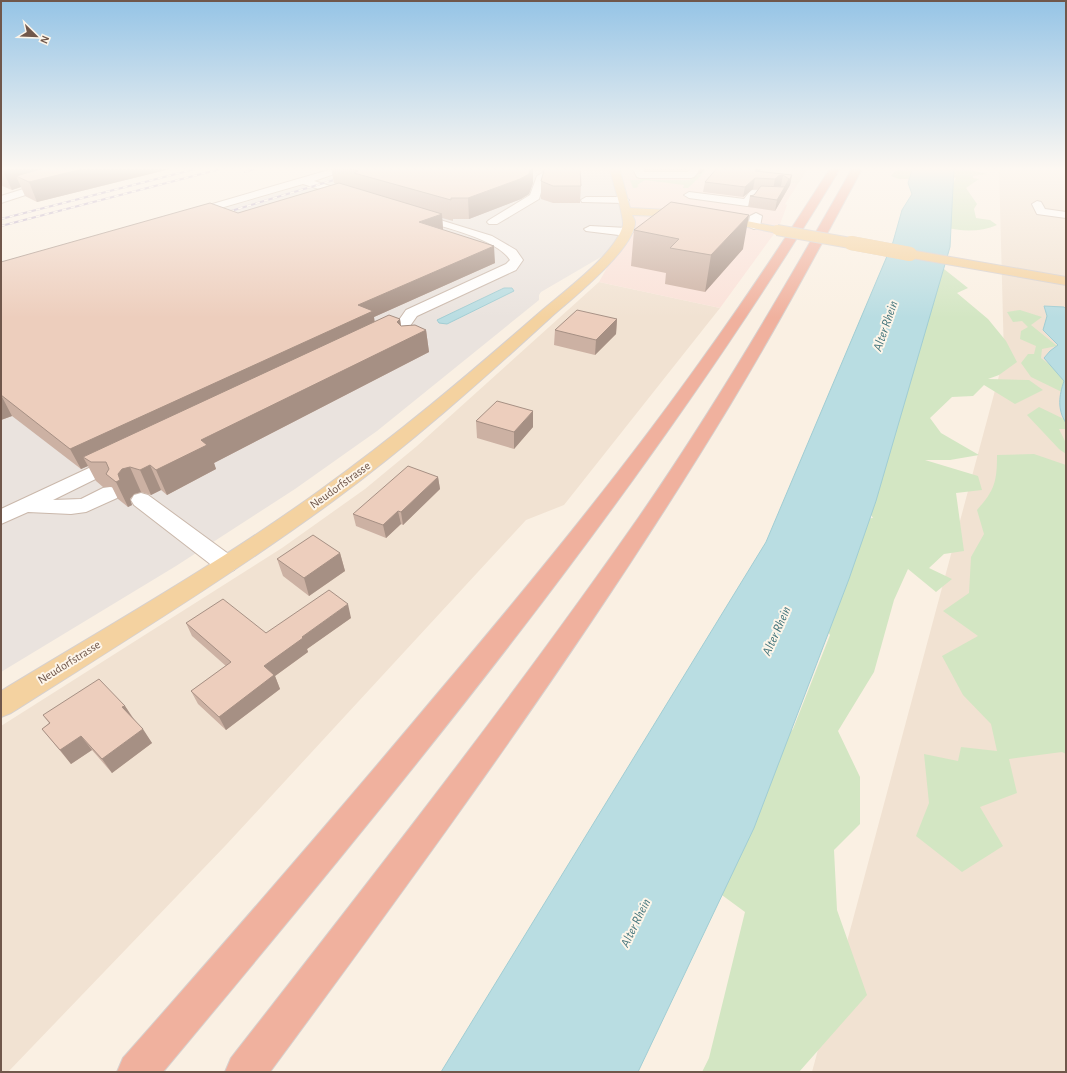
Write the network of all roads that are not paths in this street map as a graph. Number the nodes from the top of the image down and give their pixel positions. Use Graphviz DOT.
graph roads {
  1 [pos="177,217"];
  2 [pos="418,217"];
  3 [pos="501,217"];
  4 [pos="628,217"];
  5 [pos="805,217"];
  6 [pos="831,217"];
  7 [pos="174,218"];
  8 [pos="727,220"];
  9 [pos="493,222"];
  10 [pos="590,229"];
  11 [pos="629,237"];
  12 [pos="1030,276"];
  13 [pos="1066,277"];
  14 [pos="1066,283"];
  15 [pos="362,344"];
  16 [pos="132,454"];
  17 [pos="110,493"];
  18 [pos="141,500"];
  19 [pos="24,506"];
  20 [pos="1,517"];
  21 [pos="226,564"];
  22 [pos="1,705"];
  23 [pos="136,1072"];
  24 [pos="245,1072"];
  1 -- 7 [label="street"];
  2 -- 15 [label="street"];
  3 -- 9 [label="street"];
  4 -- 11 [label="main road"];
  5 -- 23 [label="highway"];
  6 -- 24 [label="highway"];
  8 -- 12 [label="main road, bridge"];
  10 -- 11 [label="street"];
  11 -- 21 [label="main road, Neudorfstrasse"];
  12 -- 13 [label="street"];
  12 -- 14 [label="main road"];
  16 -- 19 [label="street"];
  17 -- 19 [label="street"];
  18 -- 21 [label="street"];
  19 -- 20 [label="street"];
  21 -- 22 [label="main road, Neudorfstrasse"];
}
